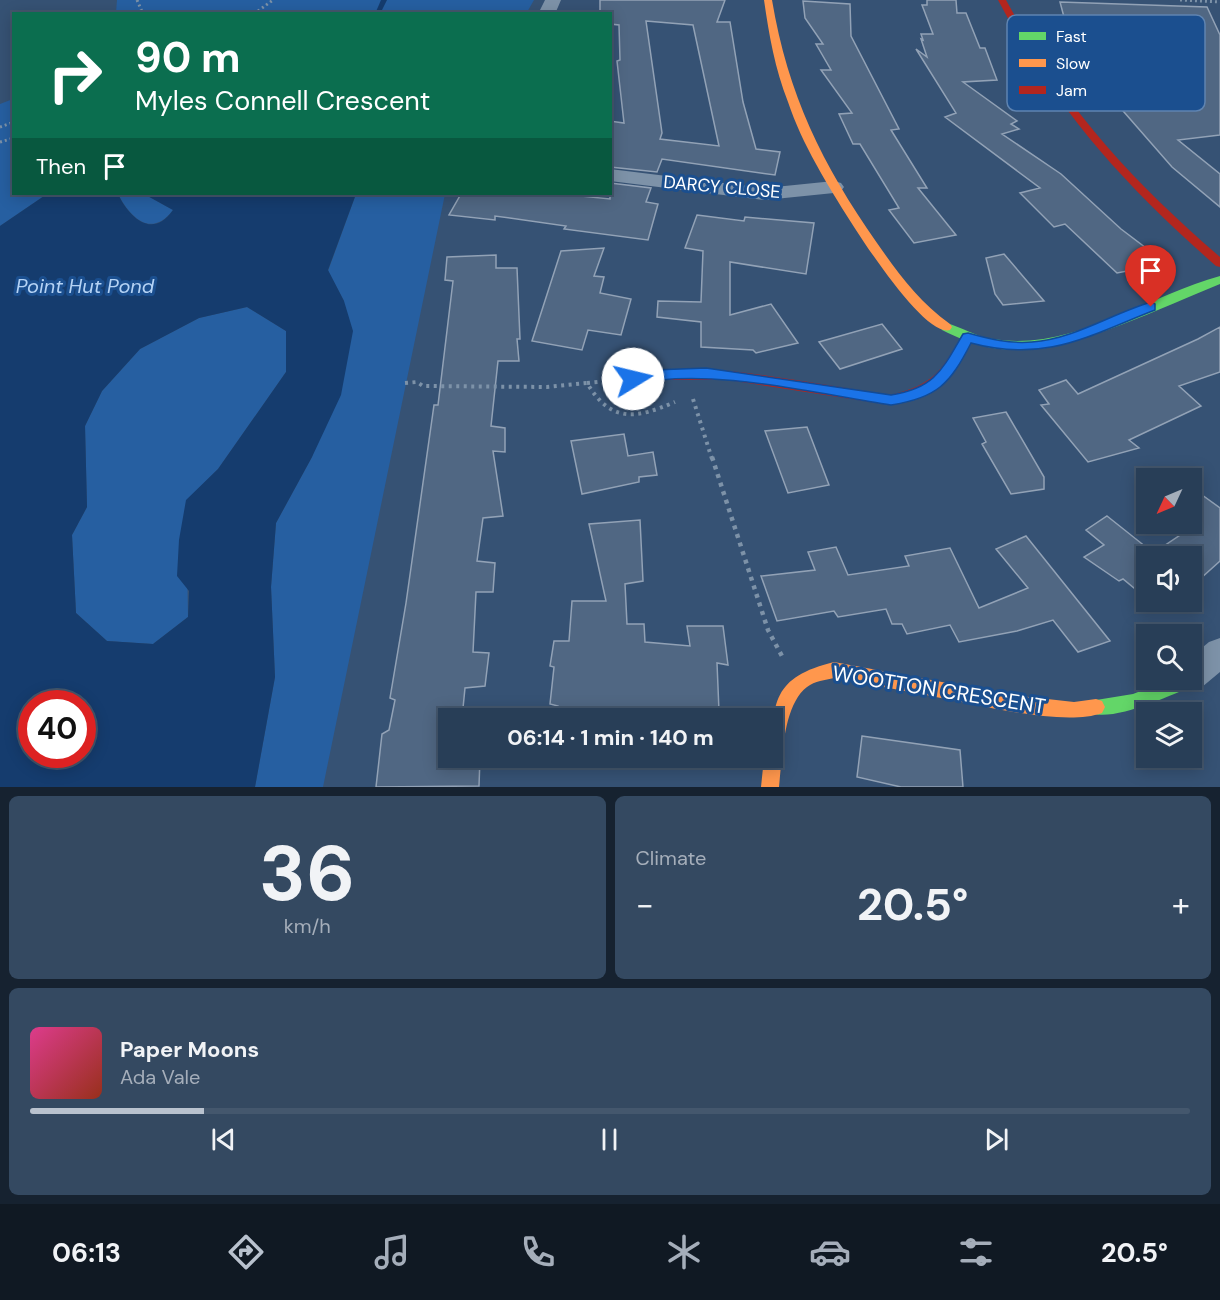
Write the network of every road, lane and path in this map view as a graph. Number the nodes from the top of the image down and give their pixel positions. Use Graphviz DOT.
graph roads {
  1 [pos="273,0"];
  2 [pos="768,0"];
  3 [pos="1002,0"];
  4 [pos="1179,0"];
  5 [pos="1220,2"];
  6 [pos="257,12"];
  7 [pos="1009,15"];
  8 [pos="1068,111"];
  9 [pos="612,175"];
  10 [pos="834,188"];
  11 [pos="1220,263"];
  12 [pos="1220,280"];
  13 [pos="968,338"];
  14 [pos="633,379"];
  15 [pos="405,383"];
  16 [pos="691,394"];
  17 [pos="682,399"];
  18 [pos="1220,652"];
  19 [pos="1202,667"];
  20 [pos="801,683"];
  21 [pos="1161,690"];
  22 [pos="770,787"];
  1 -- 6 [label="path"];
  2 -- 10 [label="street"];
  3 -- 7 [label="street"];
  4 -- 5 [label="path"];
  8 -- 11 [label="street"];
  9 -- 10 [label="street, DARCY CLOSE"];
  10 -- 13 [label="street"];
  12 -- 13 [label="street"];
  13 -- 14 [label="street"];
  15 -- 17 [label="path"];
  16 -- 20 [label="path"];
  18 -- 19 [label="street, WOOTTON CRESCENT"];
  20 -- 21 [label="street, WOOTTON CRESCENT"];
  20 -- 22 [label="street, WOOTTON CRESCENT"];
}
